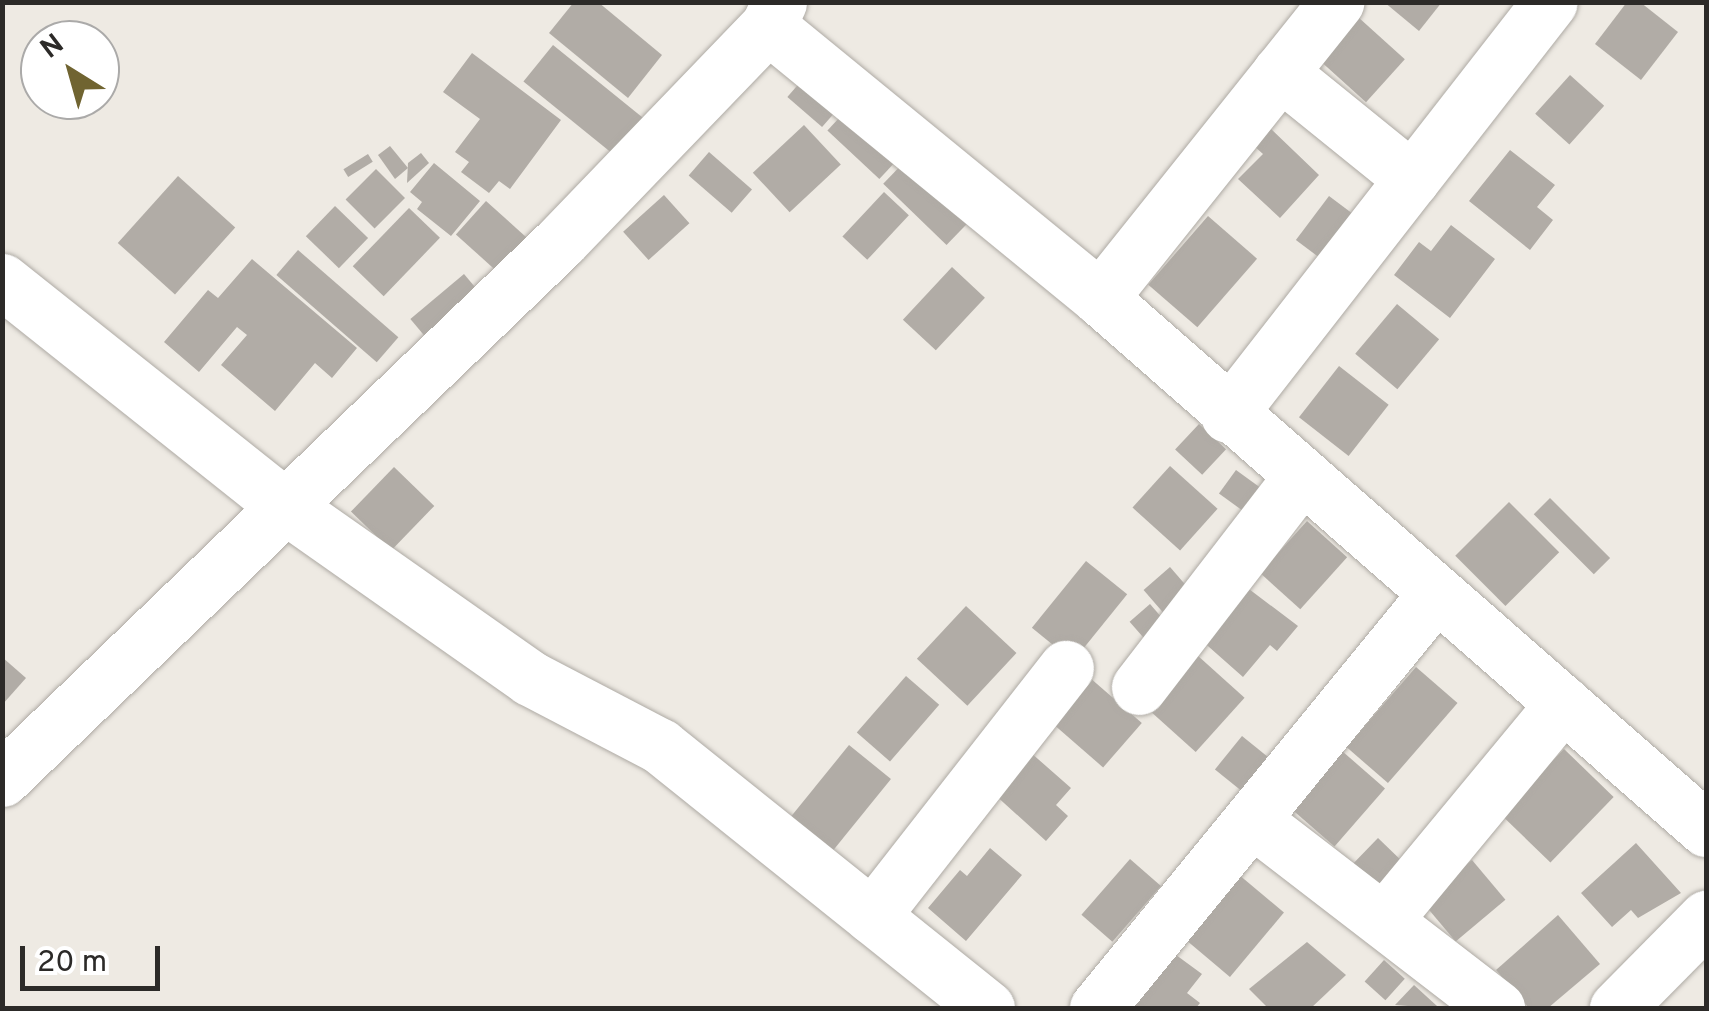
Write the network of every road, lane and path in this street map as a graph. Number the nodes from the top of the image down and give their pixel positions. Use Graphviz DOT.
graph roads {
  1 [pos="1336,2"];
  2 [pos="1550,2"];
  3 [pos="777,25"];
  4 [pos="1280,72"];
  5 [pos="1412,179"];
  6 [pos="2,281"];
  7 [pos="1100,298"];
  8 [pos="1228,415"];
  9 [pos="1301,477"];
  10 [pos="284,504"];
  11 [pos="1434,596"];
  12 [pos="1066,668"];
  13 [pos="1138,687"];
  14 [pos="1563,704"];
  15 [pos="2,779"];
  16 [pos="1254,821"];
  17 [pos="1706,829"];
  18 [pos="872,916"];
  19 [pos="1706,918"];
  20 [pos="1384,920"];
  21 [pos="987,1008"];
  22 [pos="1097,1008"];
  23 [pos="1497,1008"];
  24 [pos="1618,1008"];
  1 -- 4 [label="street"];
  2 -- 5 [label="street"];
  3 -- 7 [label="street"];
  3 -- 10 [label="street"];
  4 -- 5 [label="street"];
  4 -- 7 [label="street"];
  5 -- 8 [label="street"];
  6 -- 10 [label="street"];
  7 -- 8 [label="street"];
  8 -- 9 [label="street"];
  9 -- 11 [label="street"];
  9 -- 13 [label="street"];
  10 -- 15 [label="street"];
  10 -- 18 [label="street"];
  11 -- 14 [label="street"];
  11 -- 16 [label="street"];
  12 -- 18 [label="street"];
  14 -- 17 [label="street"];
  14 -- 20 [label="street"];
  16 -- 20 [label="street"];
  16 -- 22 [label="street"];
  18 -- 21 [label="street"];
  19 -- 24 [label="street"];
  20 -- 23 [label="street"];
}
